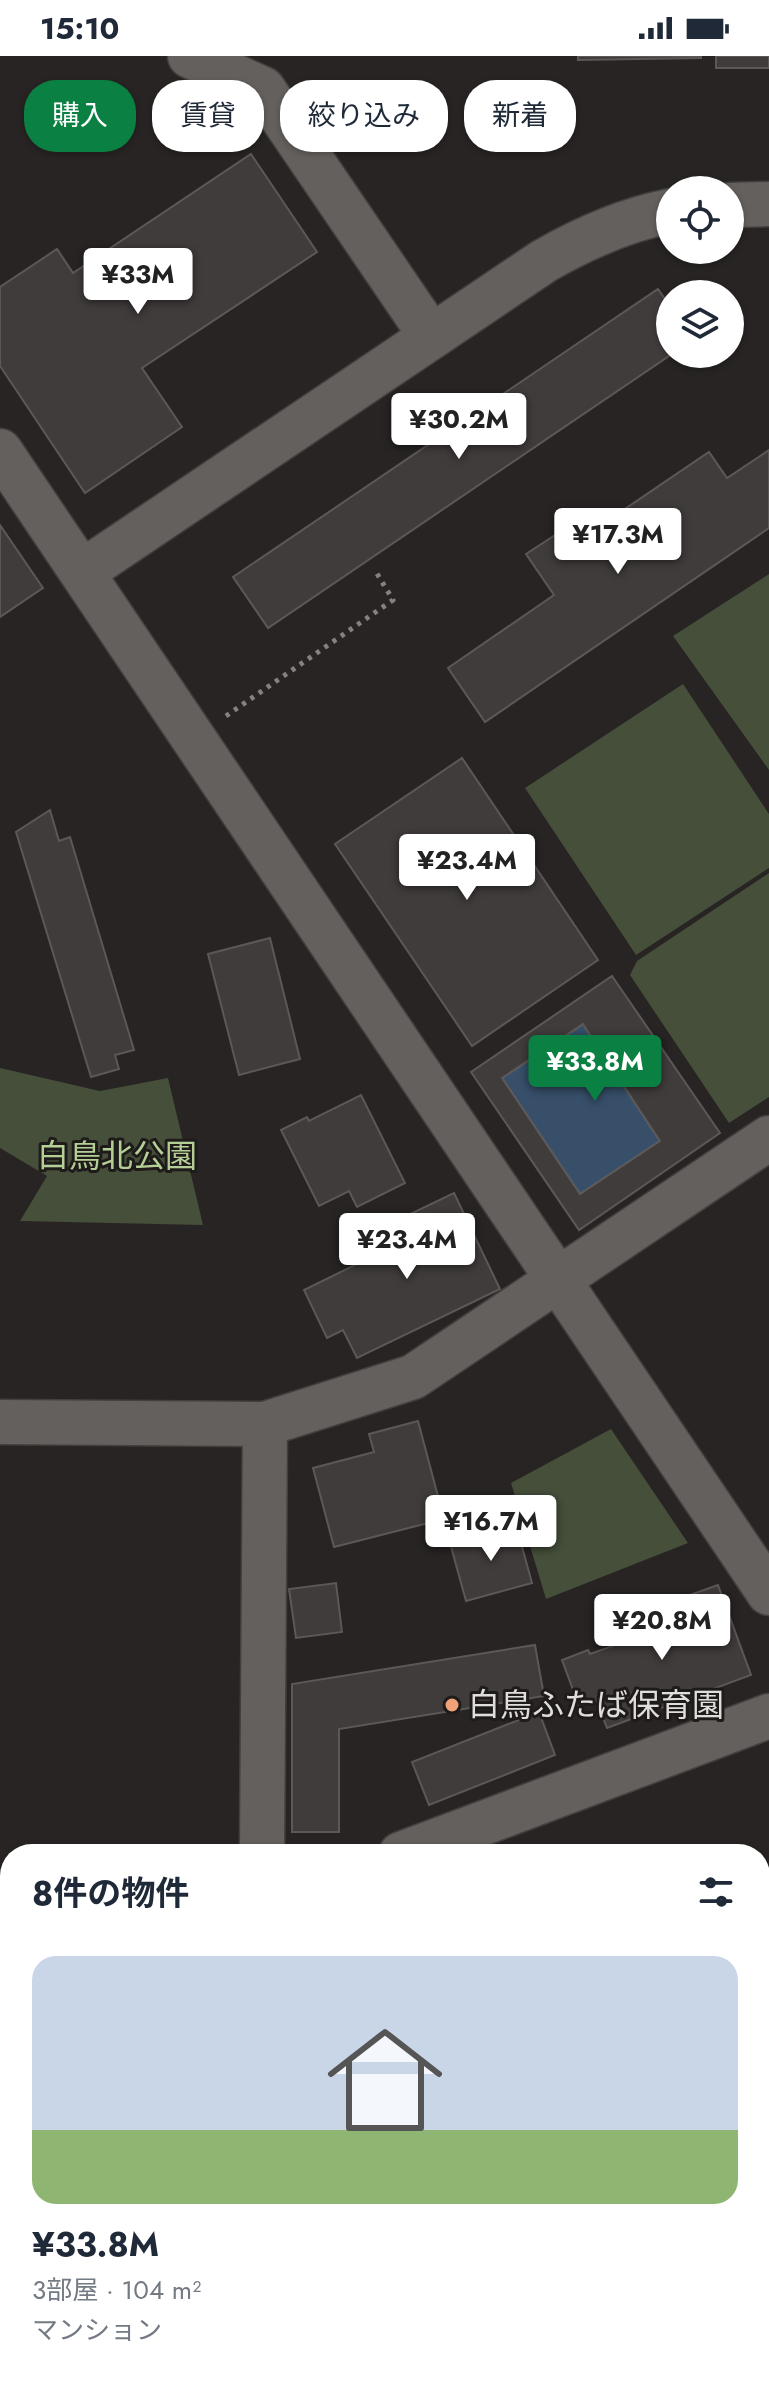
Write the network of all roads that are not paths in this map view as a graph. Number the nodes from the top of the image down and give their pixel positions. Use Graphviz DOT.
graph roads {
  1 [pos="190,56"];
  2 [pos="769,204"];
  3 [pos="744,205"];
  4 [pos="656,215"];
  5 [pos="431,336"];
  6 [pos="0,451"];
  7 [pos="82,572"];
  8 [pos="769,1138"];
  9 [pos="558,1278"];
  10 [pos="0,1422"];
  11 [pos="265,1424"];
  12 [pos="769,1593"];
  13 [pos="769,1716"];
  14 [pos="262,1844"];
  15 [pos="428,1844"];
  1 -- 5 [label="street"];
  2 -- 3 [label="street"];
  4 -- 5 [label="street"];
  5 -- 7 [label="street"];
  6 -- 7 [label="street"];
  7 -- 9 [label="street"];
  8 -- 9 [label="street"];
  9 -- 11 [label="street"];
  9 -- 12 [label="street"];
  10 -- 11 [label="street"];
  11 -- 14 [label="street"];
  13 -- 15 [label="street"];
}
